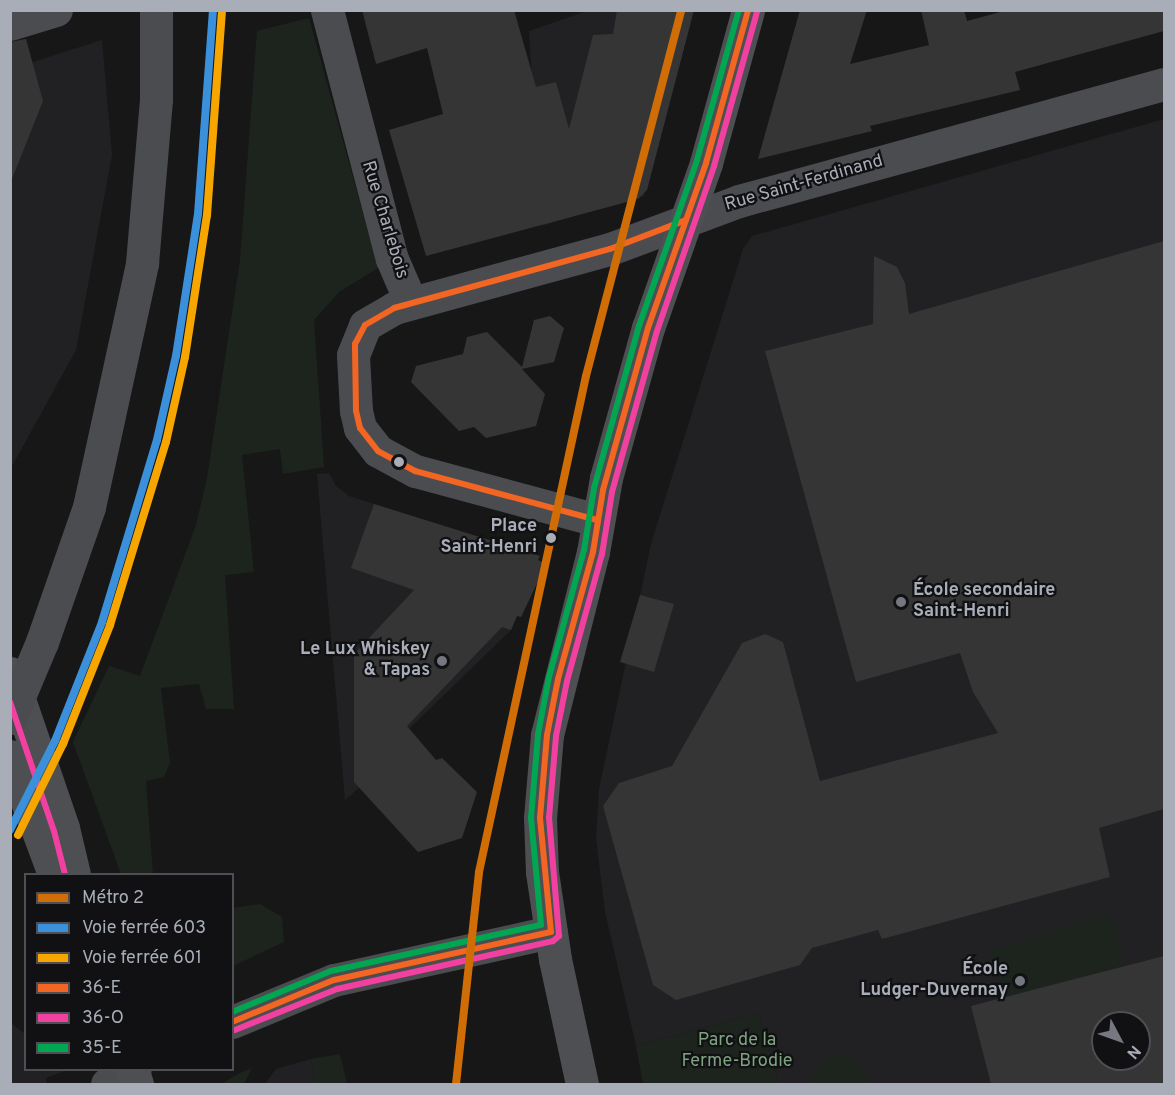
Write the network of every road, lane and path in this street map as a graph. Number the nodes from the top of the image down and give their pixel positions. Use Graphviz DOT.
graph roads {
  1 [pos="56,10"];
  2 [pos="156,10"];
  3 [pos="327,10"];
  4 [pos="748,10"];
  5 [pos="10,24"];
  6 [pos="1164,84"];
  7 [pos="686,220"];
  8 [pos="411,303"];
  9 [pos="597,520"];
  10 [pos="10,673"];
  11 [pos="10,718"];
  12 [pos="10,756"];
  13 [pos="54,873"];
  14 [pos="74,873"];
  15 [pos="551,932"];
  16 [pos="234,1021"];
  17 [pos="582,1084"];
  1 -- 5 [label="street"];
  2 -- 11 [label="street, bridge"];
  3 -- 8 [label="street, Rue Charlebois"];
  4 -- 7 [label="main road"];
  6 -- 7 [label="street, Rue Saint-Ferdinand"];
  7 -- 8 [label="street, Rue Saint-Ferdinand"];
  7 -- 9 [label="main road"];
  8 -- 9 [label="street, Rue Charlebois"];
  9 -- 15 [label="main road"];
  10 -- 14 [label="main road"];
  12 -- 13 [label="main road"];
  15 -- 16 [label="street"];
  15 -- 17 [label="main road"];
}
